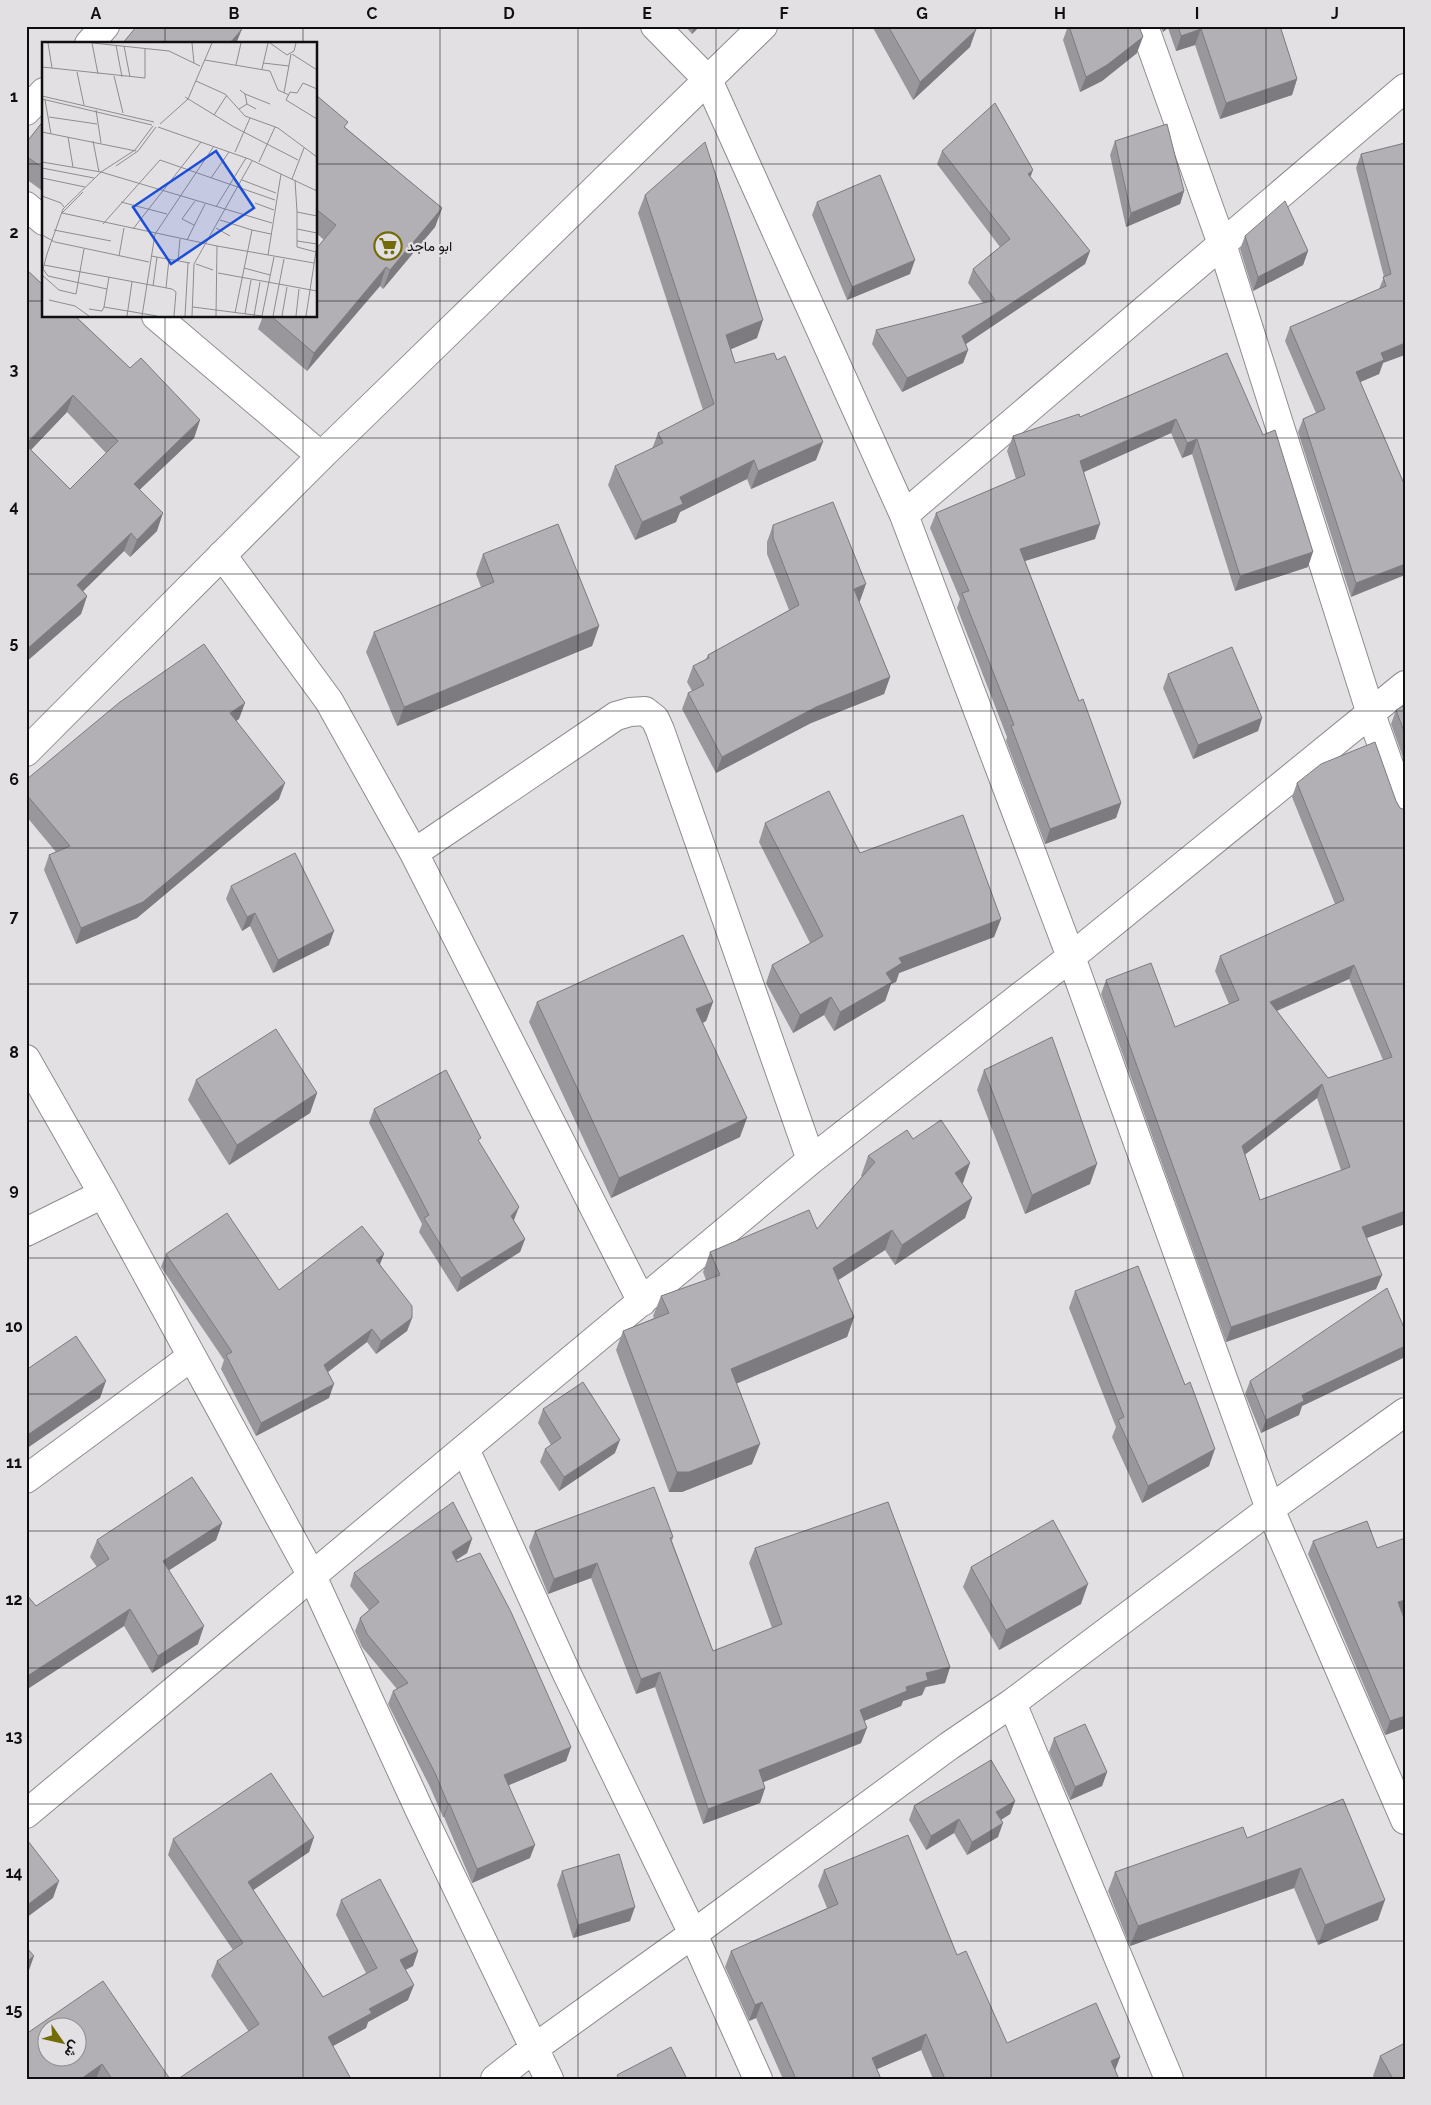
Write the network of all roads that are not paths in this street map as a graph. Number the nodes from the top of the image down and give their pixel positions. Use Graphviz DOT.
graph roads {
  1 [pos="106,26"];
  2 [pos="654,26"];
  3 [pos="764,26"];
  4 [pos="1144,26"];
  5 [pos="91,42"];
  6 [pos="708,80"];
  7 [pos="1405,88"];
  8 [pos="42,94"];
  9 [pos="26,111"];
  10 [pos="26,206"];
  11 [pos="42,219"];
  12 [pos="1222,244"];
  13 [pos="158,318"];
  14 [pos="321,456"];
  15 [pos="904,515"];
  16 [pos="222,555"];
  17 [pos="1405,685"];
  18 [pos="1371,714"];
  19 [pos="26,752"];
  20 [pos="1405,810"];
  21 [pos="414,853"];
  22 [pos="1071,957"];
  23 [pos="26,1059"];
  24 [pos="811,1160"];
  25 [pos="103,1194"];
  26 [pos="26,1232"];
  27 [pos="642,1302"];
  28 [pos="192,1357"];
  29 [pos="1405,1412"];
  30 [pos="465,1449"];
  31 [pos="26,1479"];
  32 [pos="1270,1509"];
  33 [pos="312,1576"];
  34 [pos="1012,1703"];
  35 [pos="26,1814"];
  36 [pos="1405,1820"];
  37 [pos="693,1934"];
  38 [pos="533,2049"];
  39 [pos="496,2079"];
  40 [pos="549,2079"];
  41 [pos="758,2079"];
  42 [pos="1169,2079"];
  1 -- 5 [label="street"];
  2 -- 6 [label="street"];
  3 -- 6 [label="street"];
  4 -- 12 [label="street"];
  6 -- 14 [label="street"];
  6 -- 15 [label="street"];
  7 -- 12 [label="street"];
  8 -- 9 [label="street"];
  10 -- 11 [label="street"];
  12 -- 15 [label="street"];
  12 -- 18 [label="street"];
  13 -- 14 [label="street"];
  14 -- 16 [label="street"];
  15 -- 22 [label="street"];
  16 -- 19 [label="street"];
  16 -- 21 [label="street"];
  17 -- 18 [label="street"];
  18 -- 20 [label="street"];
  18 -- 22 [label="street"];
  21 -- 24 [label="street"];
  21 -- 27 [label="street"];
  22 -- 24 [label="street"];
  22 -- 32 [label="street"];
  23 -- 25 [label="street"];
  24 -- 27 [label="street"];
  25 -- 26 [label="street"];
  25 -- 28 [label="street"];
  27 -- 30 [label="street"];
  28 -- 31 [label="street"];
  28 -- 33 [label="street"];
  29 -- 32 [label="street"];
  30 -- 33 [label="street"];
  30 -- 37 [label="street"];
  32 -- 34 [label="street"];
  32 -- 36 [label="street"];
  33 -- 35 [label="street"];
  33 -- 38 [label="street"];
  34 -- 37 [label="street"];
  34 -- 42 [label="street"];
  37 -- 38 [label="street"];
  37 -- 41 [label="street"];
  38 -- 39 [label="street"];
  38 -- 40 [label="street"];
}
